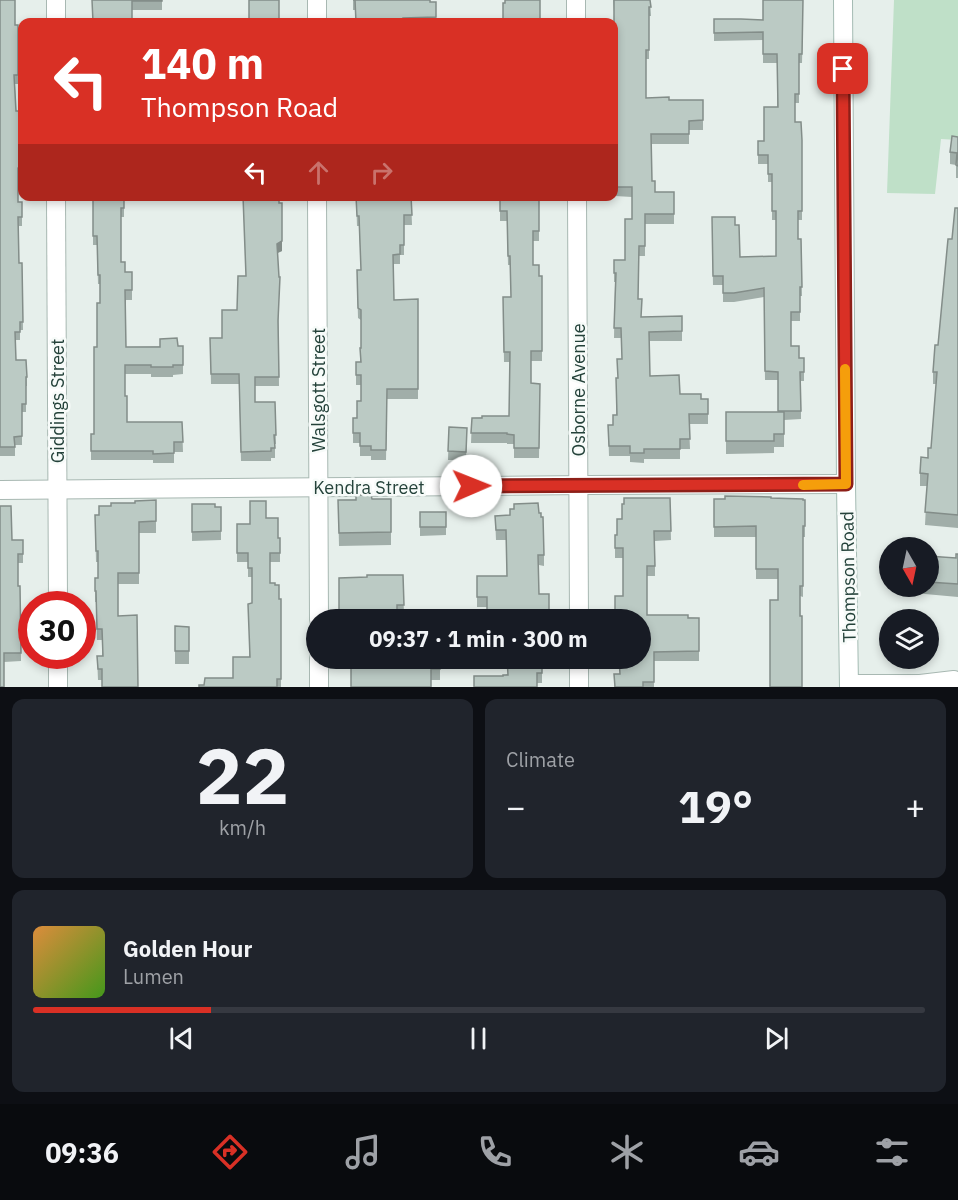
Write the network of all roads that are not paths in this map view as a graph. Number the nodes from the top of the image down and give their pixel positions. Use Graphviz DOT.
graph roads {
  1 [pos="56,0"];
  2 [pos="317,0"];
  3 [pos="576,0"];
  4 [pos="843,0"];
  5 [pos="56,18"];
  6 [pos="317,18"];
  7 [pos="576,18"];
  8 [pos="56,201"];
  9 [pos="317,201"];
  10 [pos="577,201"];
  11 [pos="846,484"];
  12 [pos="578,485"];
  13 [pos="318,487"];
  14 [pos="0,490"];
  15 [pos="57,490"];
  16 [pos="58,591"];
  17 [pos="319,609"];
  18 [pos="579,609"];
  19 [pos="58,669"];
  20 [pos="319,669"];
  21 [pos="579,669"];
  22 [pos="954,682"];
  23 [pos="849,685"];
  24 [pos="58,687"];
  25 [pos="319,687"];
  26 [pos="579,687"];
  1 -- 5 [label="street"];
  2 -- 6 [label="street"];
  3 -- 7 [label="street"];
  4 -- 11 [label="street, Thompson Road"];
  8 -- 15 [label="street, Giddings Street"];
  9 -- 13 [label="street, Walsgott Street"];
  10 -- 12 [label="street, Osborne Avenue"];
  11 -- 12 [label="street, Kendra Street"];
  11 -- 23 [label="street, Thompson Road"];
  12 -- 13 [label="street, Kendra Street"];
  12 -- 18 [label="street, Osborne Avenue"];
  13 -- 15 [label="street, Kendra Street"];
  13 -- 17 [label="street, Walsgott Street"];
  14 -- 15 [label="street, Kendra Street"];
  15 -- 16 [label="street, Giddings Street"];
  19 -- 24 [label="street"];
  20 -- 25 [label="street"];
  21 -- 26 [label="street"];
  22 -- 23 [label="street"];
}
